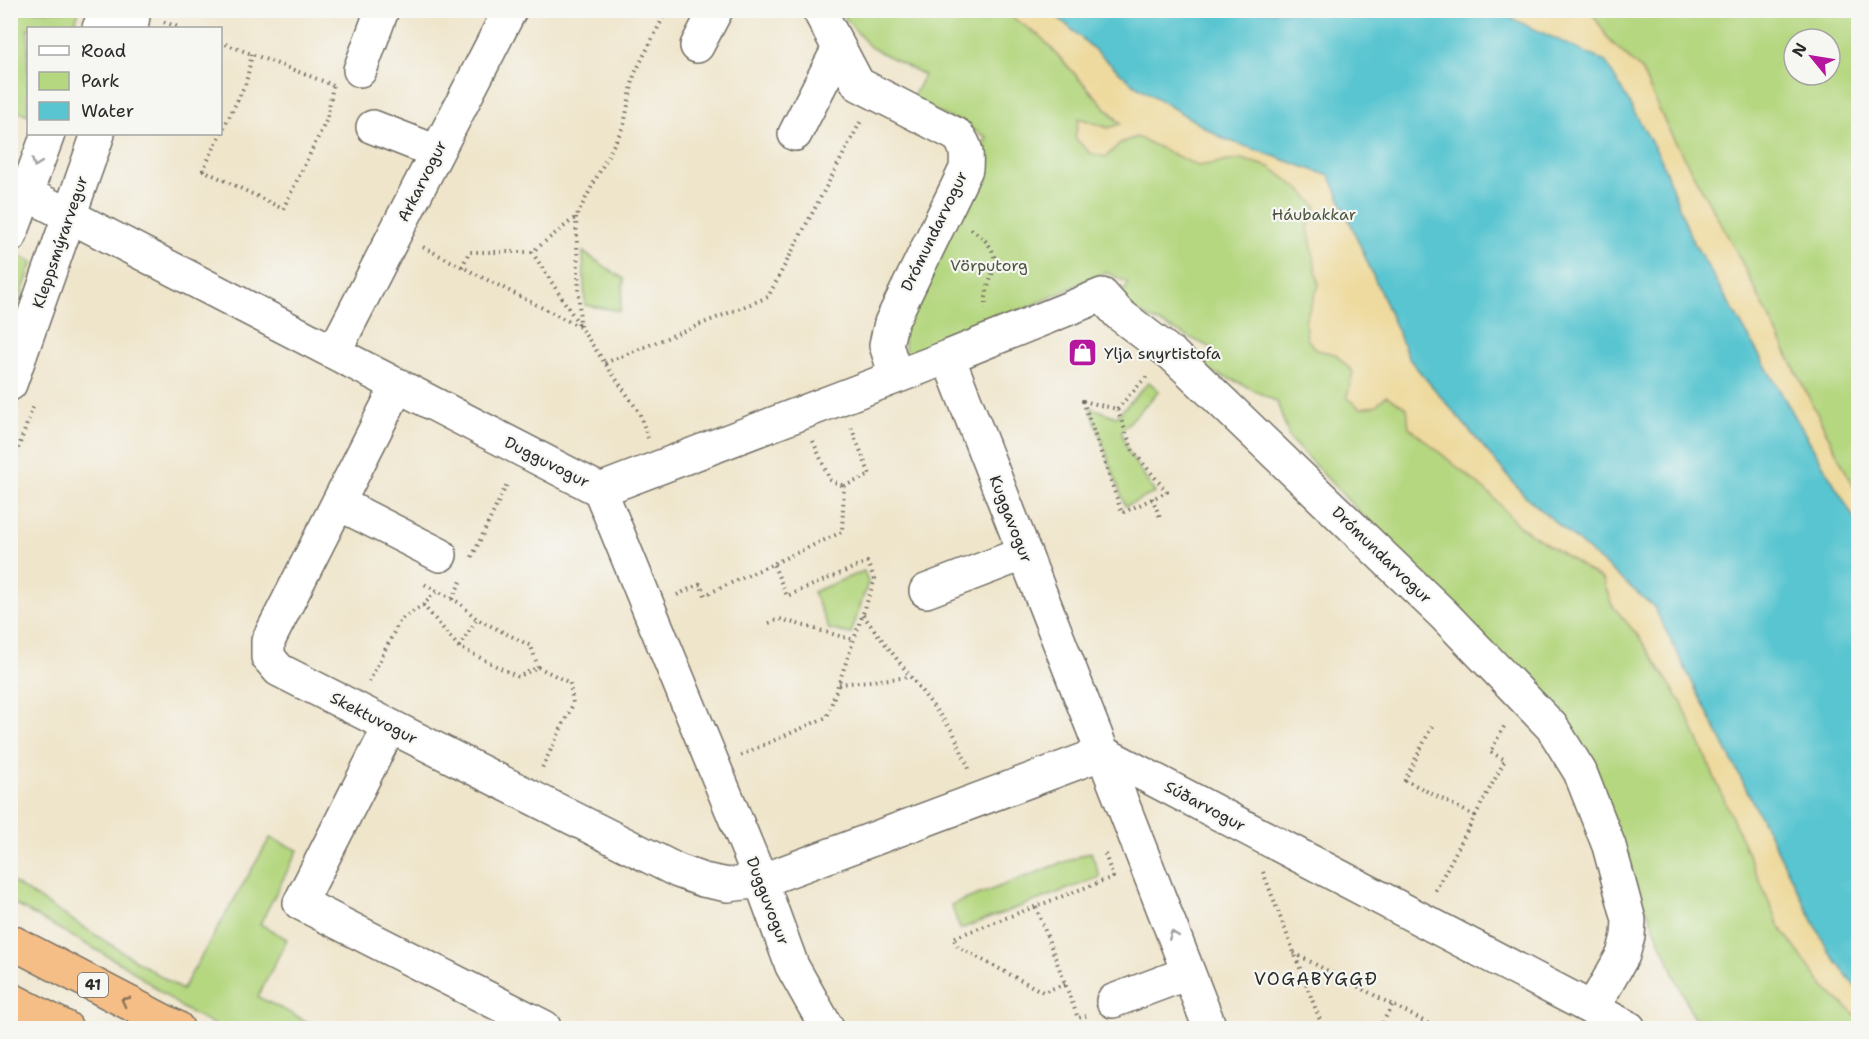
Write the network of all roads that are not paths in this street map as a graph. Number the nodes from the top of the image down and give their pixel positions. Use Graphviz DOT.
graph roads {
  1 [pos="107,10"];
  2 [pos="134,10"];
  3 [pos="382,10"];
  4 [pos="510,10"];
  5 [pos="716,10"];
  6 [pos="819,10"];
  7 [pos="99,27"];
  8 [pos="131,27"];
  9 [pos="697,46"];
  10 [pos="839,48"];
  11 [pos="346,78"];
  12 [pos="373,128"];
  13 [pos="795,134"];
  14 [pos="47,135"];
  15 [pos="98,135"];
  16 [pos="437,153"];
  17 [pos="18,189"];
  18 [pos="70,216"];
  19 [pos="10,236"];
  20 [pos="334,352"];
  21 [pos="948,357"];
  22 [pos="896,376"];
  23 [pos="10,384"];
  24 [pos="398,385"];
  25 [pos="600,490"];
  26 [pos="338,503"];
  27 [pos="1025,553"];
  28 [pos="456,567"];
  29 [pos="926,591"];
  30 [pos="390,726"];
  31 [pos="1103,753"];
  32 [pos="761,881"];
  33 [pos="10,941"];
  34 [pos="1188,973"];
  35 [pos="10,999"];
  36 [pos="1100,1008"];
  37 [pos="1592,1009"];
  38 [pos="10,1020"];
  39 [pos="544,1027"];
  40 [pos="22,1029"];
  41 [pos="66,1029"];
  42 [pos="177,1029"];
  43 [pos="827,1029"];
  44 [pos="1210,1029"];
  45 [pos="1629,1029"];
  1 -- 7 [label="street"];
  2 -- 8 [label="street"];
  3 -- 11 [label="street"];
  4 -- 16 [label="street, Arkarvogur"];
  5 -- 9 [label="street"];
  6 -- 10 [label="street, Drómundarvogur"];
  10 -- 13 [label="street"];
  10 -- 22 [label="street, Drómundarvogur"];
  12 -- 16 [label="street"];
  14 -- 17 [label="street, one-way"];
  15 -- 18 [label="street, Kleppsmýrarvegur"];
  16 -- 20 [label="street, Arkarvogur"];
  17 -- 18 [label="street"];
  17 -- 19 [label="street"];
  18 -- 20 [label="street, Dugguvogur"];
  18 -- 23 [label="street, Kleppsmýrarvegur"];
  20 -- 24 [label="street, Dugguvogur"];
  21 -- 22 [label="street"];
  21 -- 27 [label="street, Kuggavogur"];
  21 -- 37 [label="street, Drómundarvogur"];
  22 -- 25 [label="street"];
  24 -- 25 [label="street, Dugguvogur"];
  24 -- 26 [label="street, Skektuvogur"];
  25 -- 32 [label="street, Dugguvogur"];
  26 -- 28 [label="street"];
  26 -- 30 [label="street, Skektuvogur"];
  27 -- 29 [label="street"];
  27 -- 31 [label="street, Kuggavogur"];
  30 -- 32 [label="street, Skektuvogur"];
  30 -- 39 [label="street"];
  31 -- 32 [label="street"];
  34 -- 31 [label="street, Kuggavogur, one-way"];
  31 -- 37 [label="street, Súðarvogur"];
  32 -- 43 [label="street, Dugguvogur"];
  42 -- 33 [label="highway, 41, one-way"];
  34 -- 36 [label="street"];
  34 -- 44 [label="street, Kuggavogur"];
  35 -- 41 [label="highway"];
  37 -- 45 [label="street, Súðarvogur"];
  38 -- 40 [label="street"];
}
